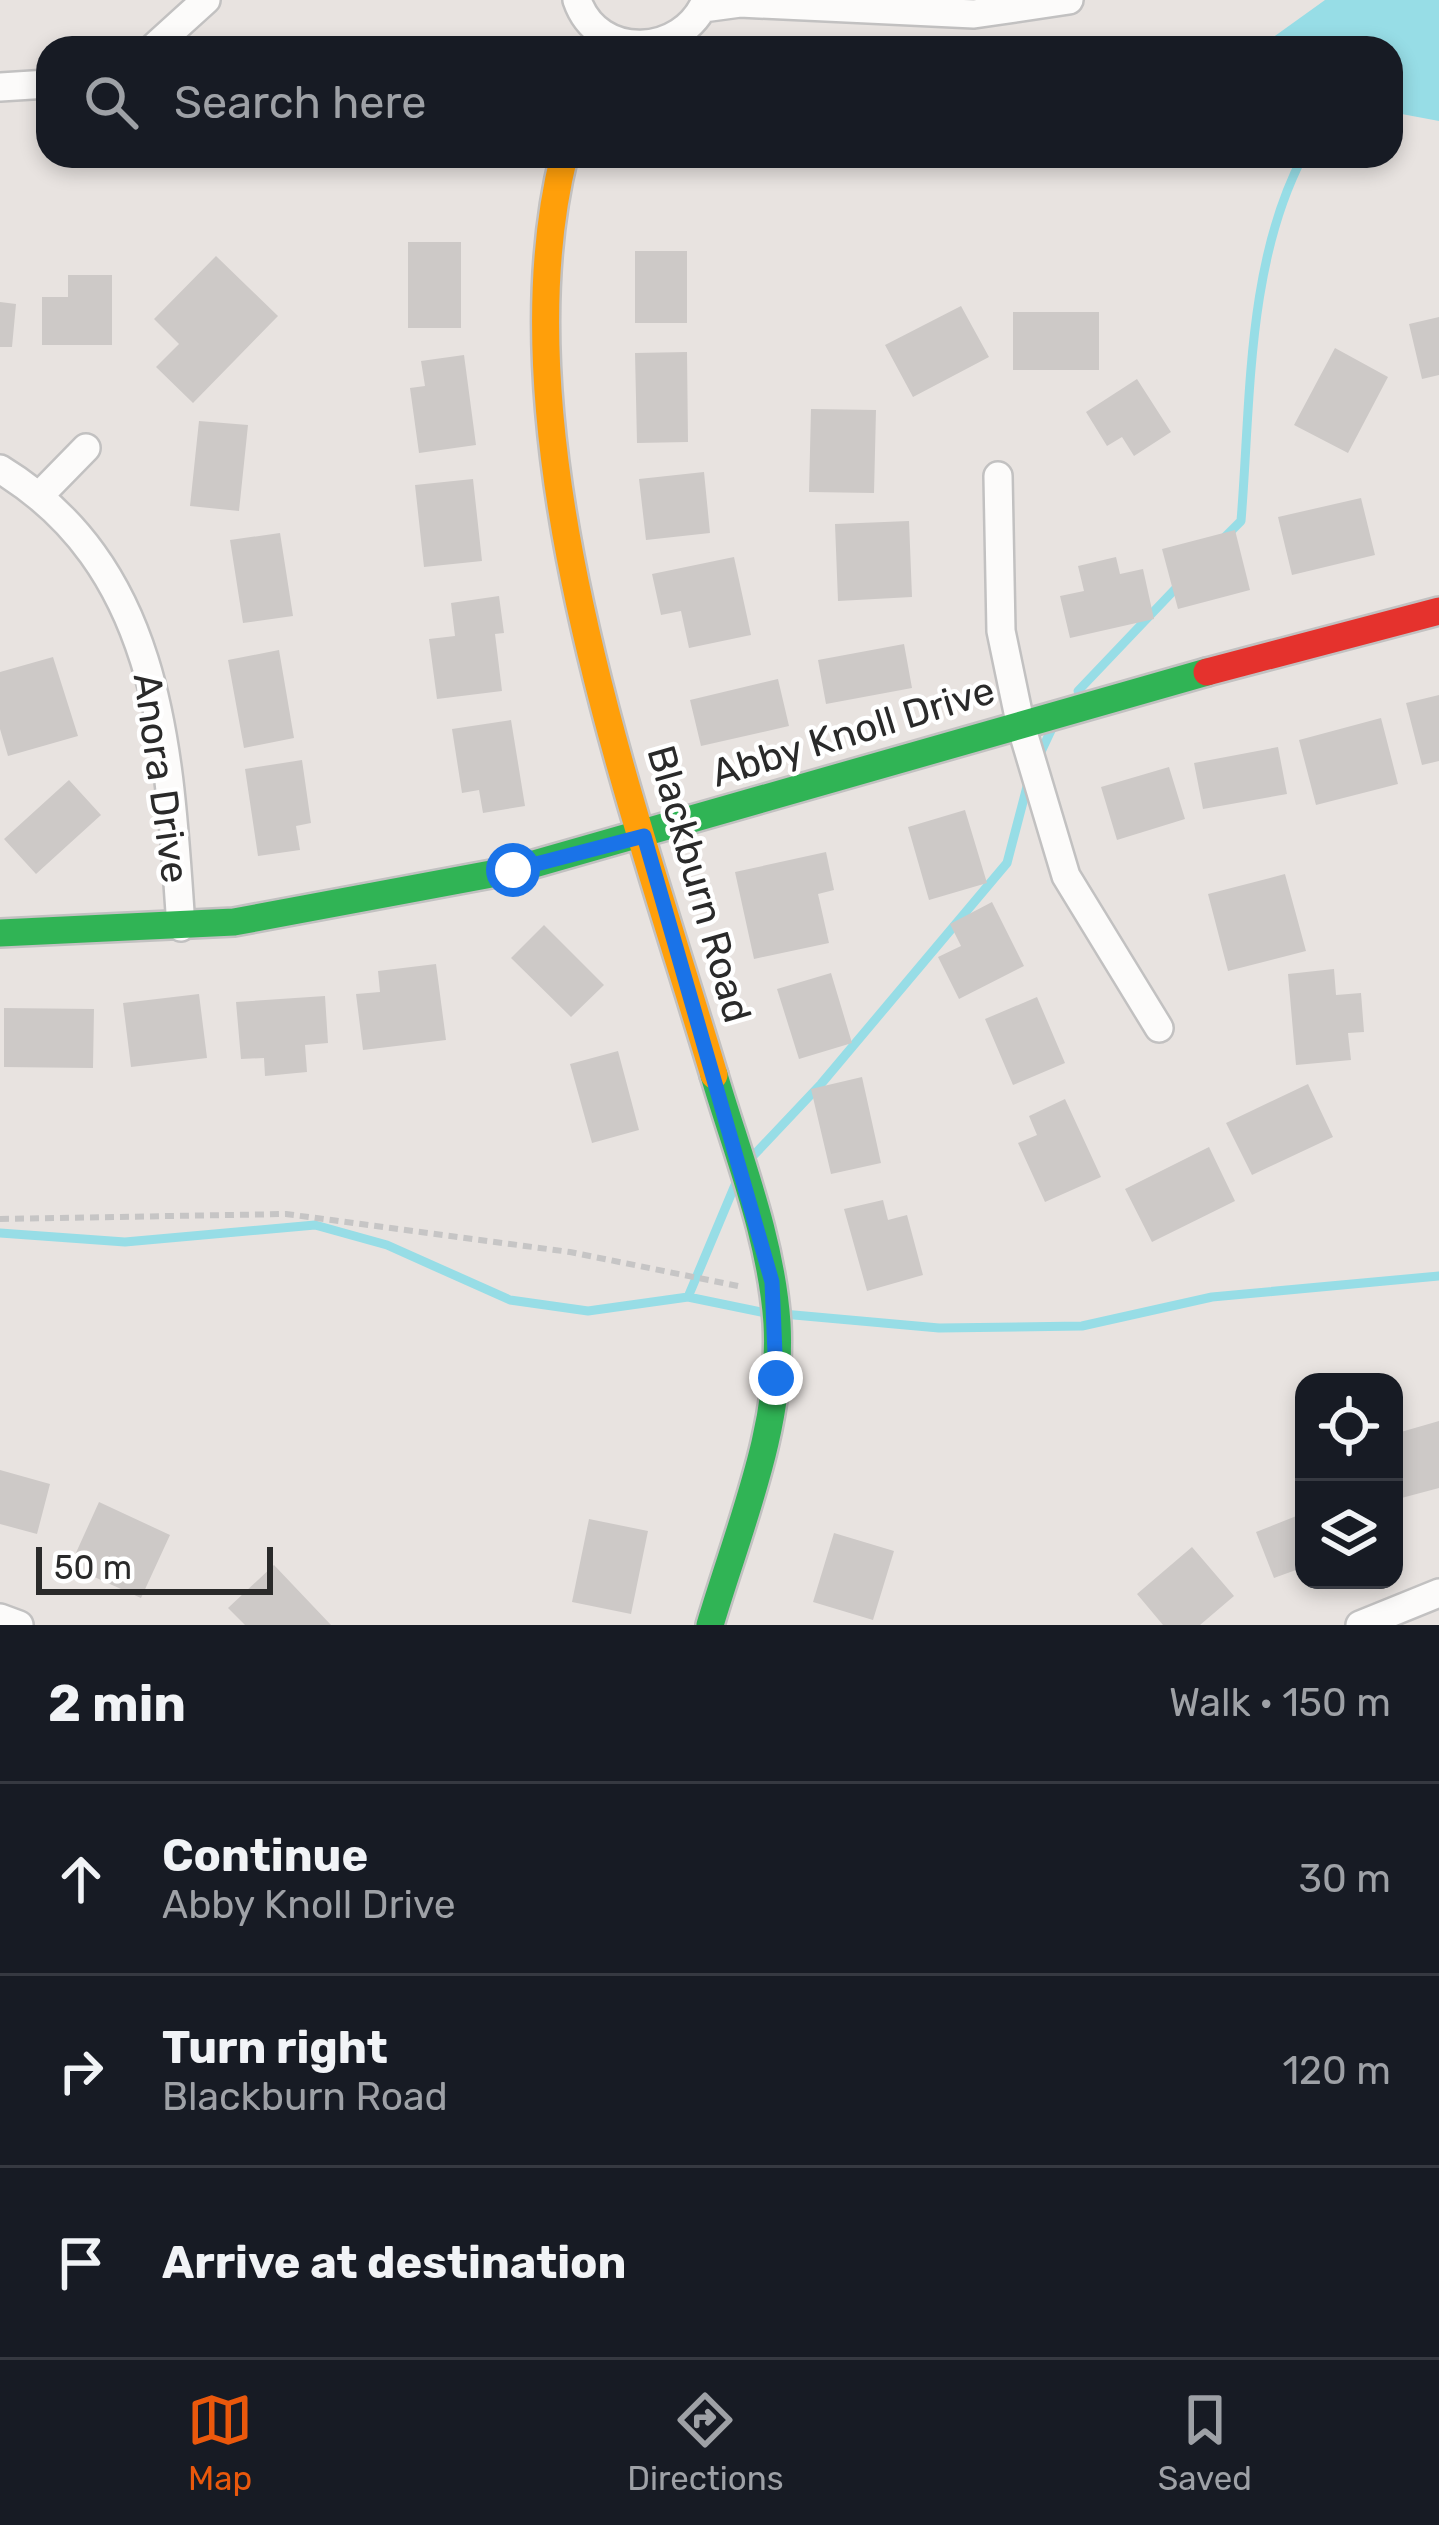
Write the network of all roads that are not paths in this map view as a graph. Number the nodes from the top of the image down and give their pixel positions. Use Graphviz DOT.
graph roads {
  1 [pos="206,0"];
  2 [pos="577,0"];
  3 [pos="1069,0"];
  4 [pos="704,4"];
  5 [pos="166,36"];
  6 [pos="604,36"];
  7 [pos="676,36"];
  8 [pos="36,85"];
  9 [pos="0,87"];
  10 [pos="562,168"];
  11 [pos="86,448"];
  12 [pos="0,469"];
  13 [pos="998,476"];
  14 [pos="41,494"];
  15 [pos="1439,611"];
  16 [pos="1020,722"];
  17 [pos="644,836"];
  18 [pos="181,927"];
  19 [pos="0,933"];
  20 [pos="1159,1028"];
  21 [pos="1439,1593"];
  22 [pos="0,1618"];
  23 [pos="19,1625"];
  24 [pos="710,1625"];
  25 [pos="1360,1625"];
  1 -- 5 [label="street"];
  2 -- 6 [label="street"];
  3 -- 4 [label="street"];
  4 -- 7 [label="street"];
  8 -- 9 [label="street"];
  10 -- 17 [label="street, Blackburn Road"];
  11 -- 14 [label="street"];
  12 -- 14 [label="street, Anora Drive"];
  13 -- 16 [label="street"];
  14 -- 18 [label="street, Anora Drive"];
  15 -- 16 [label="street, Abby Knoll Drive"];
  16 -- 17 [label="street, Abby Knoll Drive"];
  16 -- 20 [label="street"];
  17 -- 18 [label="street, Abby Knoll Drive"];
  17 -- 24 [label="street, Blackburn Road"];
  18 -- 19 [label="street, Abby Knoll Drive"];
  21 -- 25 [label="street"];
  22 -- 23 [label="street"];
}
